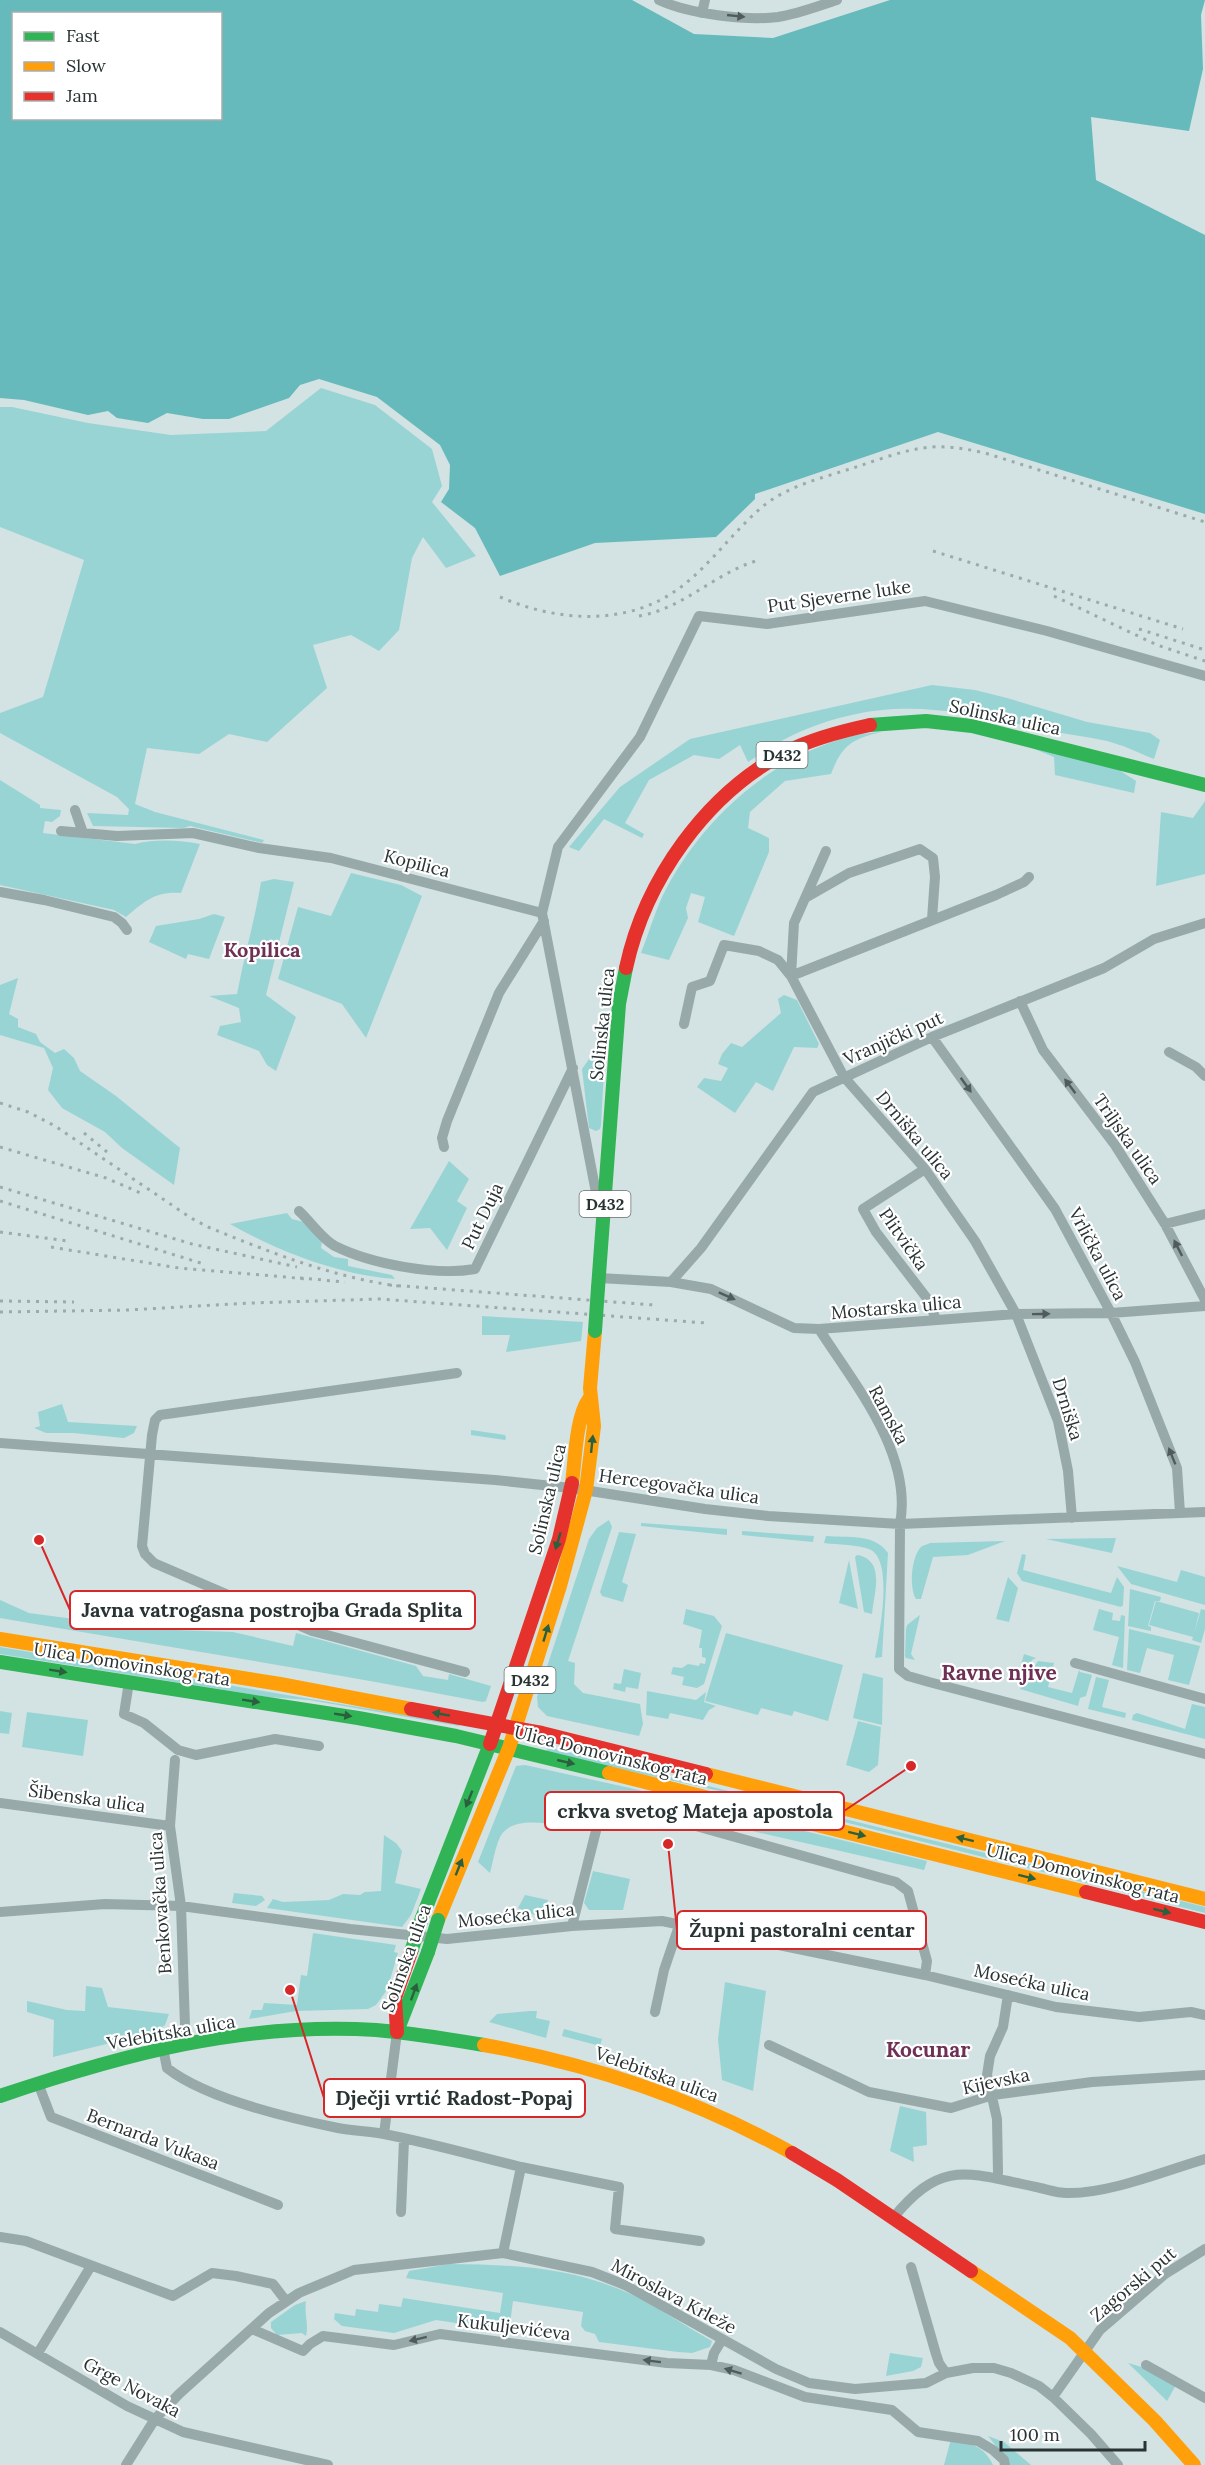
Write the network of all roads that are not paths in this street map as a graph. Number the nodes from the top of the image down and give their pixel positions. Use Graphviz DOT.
graph roads {
  1 [pos="659,0"];
  2 [pos="705,0"];
  3 [pos="837,0"];
  4 [pos="702,13"];
  5 [pos="1205,676"];
  6 [pos="1205,785"];
  7 [pos="75,810"];
  8 [pos="60,831"];
  9 [pos="83,833"];
  10 [pos="826,851"];
  11 [pos="1029,877"];
  12 [pos="0,892"];
  13 [pos="807,897"];
  14 [pos="543,917"];
  15 [pos="932,919"];
  16 [pos="1205,923"];
  17 [pos="127,930"];
  18 [pos="791,976"];
  19 [pos="1020,1000"];
  20 [pos="684,1024"];
  21 [pos="932,1037"];
  22 [pos="1168,1052"];
  23 [pos="573,1067"];
  24 [pos="1205,1076"];
  25 [pos="844,1077"];
  26 [pos="611,1131"];
  27 [pos="585,1132"];
  28 [pos="444,1147"];
  29 [pos="925,1169"];
  30 [pos="299,1211"];
  31 [pos="1205,1214"];
  32 [pos="1165,1224"];
  33 [pos="603,1228"];
  34 [pos="671,1282"];
  35 [pos="598,1283"];
  36 [pos="1205,1300"];
  37 [pos="1205,1306"];
  38 [pos="1111,1313"];
  39 [pos="1016,1314"];
  40 [pos="936,1320"];
  41 [pos="819,1329"];
  42 [pos="457,1373"];
  43 [pos="590,1398"];
  44 [pos="0,1443"];
  45 [pos="150,1453"];
  46 [pos="571,1488"];
  47 [pos="586,1490"];
  48 [pos="1205,1512"];
  49 [pos="1180,1513"];
  50 [pos="1072,1518"];
  51 [pos="900,1524"];
  52 [pos="0,1639"];
  53 [pos="0,1662"];
  54 [pos="1075,1663"];
  55 [pos="465,1672"];
  56 [pos="129,1682"];
  57 [pos="1205,1699"];
  58 [pos="498,1724"];
  59 [pos="515,1728"];
  60 [pos="490,1744"];
  61 [pos="319,1746"];
  62 [pos="509,1749"];
  63 [pos="1205,1754"];
  64 [pos="175,1760"];
  65 [pos="0,1803"];
  66 [pos="170,1826"];
  67 [pos="1205,1899"];
  68 [pos="180,1906"];
  69 [pos="0,1912"];
  70 [pos="1205,1922"];
  71 [pos="680,1923"];
  72 [pos="572,1926"];
  73 [pos="925,1976"];
  74 [pos="1008,1995"];
  75 [pos="655,2012"];
  76 [pos="1205,2014"];
  77 [pos="397,2032"];
  78 [pos="189,2043"];
  79 [pos="769,2045"];
  80 [pos="163,2048"];
  81 [pos="1205,2075"];
  82 [pos="38,2083"];
  83 [pos="993,2095"];
  84 [pos="0,2096"];
  85 [pos="384,2134"];
  86 [pos="404,2140"];
  87 [pos="1205,2159"];
  88 [pos="521,2167"];
  89 [pos="998,2174"];
  90 [pos="278,2205"];
  91 [pos="401,2212"];
  92 [pos="893,2218"];
  93 [pos="0,2237"];
  94 [pos="700,2241"];
  95 [pos="1205,2249"];
  96 [pos="503,2253"];
  97 [pos="91,2266"];
  98 [pos="911,2267"];
  99 [pos="286,2301"];
  100 [pos="252,2329"];
  101 [pos="0,2332"];
  102 [pos="722,2340"];
  103 [pos="1085,2350"];
  104 [pos="38,2353"];
  105 [pos="711,2365"];
  106 [pos="1146,2366"];
  107 [pos="946,2373"];
  108 [pos="1053,2397"];
  109 [pos="1205,2398"];
  110 [pos="155,2419"];
  111 [pos="126,2465"];
  112 [pos="328,2465"];
  113 [pos="1005,2465"];
  114 [pos="1118,2465"];
  115 [pos="1194,2465"];
  1 -- 4 [label="street"];
  2 -- 4 [label="street"];
  4 -- 3 [label="street, one-way"];
  5 -- 14 [label="street, Put Sjeverne luke"];
  6 -- 26 [label="main road, Solinska ulica / D432"];
  7 -- 9 [label="street"];
  8 -- 9 [label="street, Kopilica"];
  9 -- 14 [label="street, Kopilica"];
  10 -- 13 [label="street"];
  11 -- 15 [label="street"];
  12 -- 17 [label="street"];
  13 -- 15 [label="street"];
  13 -- 18 [label="street"];
  14 -- 23 [label="street"];
  14 -- 28 [label="street"];
  15 -- 18 [label="street"];
  16 -- 19 [label="street, Vranjički put"];
  18 -- 20 [label="street"];
  18 -- 25 [label="street, Drniška ulica"];
  19 -- 21 [label="street, Vranjički put"];
  32 -- 19 [label="street, Triljska ulica, one-way"];
  21 -- 25 [label="street, Vranjički put"];
  21 -- 38 [label="street, Vrlička ulica, one-way"];
  22 -- 24 [label="street"];
  23 -- 27 [label="street"];
  23 -- 30 [label="street, Put Duja"];
  25 -- 29 [label="street, Drniška ulica"];
  25 -- 34 [label="street, Vranjički put"];
  26 -- 27 [label="street"];
  26 -- 33 [label="main road, Solinska ulica / D432"];
  27 -- 33 [label="street"];
  29 -- 39 [label="street, Drniška ulica"];
  29 -- 40 [label="street, Plitvička"];
  31 -- 32 [label="street"];
  36 -- 32 [label="street, Triljska ulica, one-way"];
  33 -- 35 [label="main road, Solinska ulica / D432"];
  34 -- 35 [label="street, Mostarska ulica"];
  34 -- 41 [label="street, Mostarska ulica, one-way"];
  35 -- 43 [label="main road, Solinska ulica / D432, bridge"];
  37 -- 38 [label="street, Mostarska ulica"];
  39 -- 38 [label="street, Mostarska ulica, one-way"];
  49 -- 38 [label="street, Vrlička ulica, one-way"];
  39 -- 40 [label="street, Mostarska ulica"];
  39 -- 50 [label="street, Drniška"];
  40 -- 41 [label="street, Mostarska ulica"];
  41 -- 51 [label="street, Ramska"];
  42 -- 45 [label="street"];
  43 -- 46 [label="main road, Solinska ulica / D432"];
  47 -- 43 [label="main road, Solinska ulica / D432, one-way"];
  44 -- 45 [label="street, Hercegovačka ulica"];
  45 -- 46 [label="street, Hercegovačka ulica"];
  45 -- 55 [label="street"];
  46 -- 47 [label="street, Hercegovačka ulica"];
  46 -- 58 [label="main road, Solinska ulica / D432, one-way"];
  47 -- 51 [label="street, Hercegovačka ulica"];
  59 -- 47 [label="main road, Solinska ulica / D432, one-way"];
  48 -- 49 [label="street, Hercegovačka ulica"];
  49 -- 50 [label="street, Hercegovačka ulica"];
  50 -- 51 [label="street, Hercegovačka ulica"];
  51 -- 63 [label="street, Ramska"];
  58 -- 52 [label="main road, Ulica Domovinskog rata, one-way"];
  53 -- 56 [label="main road, Ulica Domovinskog rata, one-way"];
  54 -- 57 [label="street"];
  56 -- 60 [label="main road, Ulica Domovinskog rata, one-way"];
  56 -- 61 [label="street"];
  58 -- 59 [label="main road, Ulica Domovinskog rata"];
  58 -- 60 [label="main road, Solinska ulica / D432"];
  59 -- 62 [label="main road, Solinska ulica / D432"];
  67 -- 59 [label="main road, Ulica Domovinskog rata, one-way"];
  60 -- 62 [label="main road, Ulica Domovinskog rata"];
  60 -- 77 [label="main road, Solinska ulica, one-way, bridge"];
  62 -- 70 [label="main road, Ulica Domovinskog rata, one-way"];
  77 -- 62 [label="main road, Solinska ulica, one-way, bridge"];
  64 -- 66 [label="street, Benkovačka ulica"];
  65 -- 66 [label="street, Šibenska ulica"];
  66 -- 68 [label="street, Benkovačka ulica"];
  68 -- 69 [label="street, Mosećka ulica"];
  68 -- 72 [label="street, Mosećka ulica"];
  68 -- 78 [label="street, Benkovačka ulica"];
  71 -- 72 [label="street, Mosećka ulica"];
  71 -- 73 [label="street, Mosećka ulica"];
  71 -- 75 [label="street"];
  72 -- 73 [label="street"];
  73 -- 74 [label="street, Mosećka ulica"];
  74 -- 76 [label="street, Mosećka ulica"];
  74 -- 83 [label="street"];
  77 -- 78 [label="main road, Velebitska ulica"];
  77 -- 85 [label="street"];
  77 -- 92 [label="main road, Velebitska ulica"];
  78 -- 80 [label="main road, Velebitska ulica"];
  79 -- 83 [label="street, Kijevska"];
  80 -- 82 [label="main road, Velebitska ulica"];
  80 -- 85 [label="street"];
  81 -- 83 [label="street, Kijevska"];
  82 -- 84 [label="main road, Velebitska ulica"];
  82 -- 90 [label="street, Bernarda Vukasa"];
  83 -- 89 [label="street"];
  85 -- 86 [label="street"];
  86 -- 88 [label="street"];
  86 -- 91 [label="street"];
  87 -- 92 [label="street"];
  88 -- 94 [label="street"];
  88 -- 96 [label="street"];
  92 -- 103 [label="main road, Velebitska ulica"];
  93 -- 97 [label="street"];
  95 -- 103 [label="street, Zagorski put"];
  96 -- 99 [label="street, Miroslava Krleže"];
  96 -- 102 [label="street, Miroslava Krleže"];
  97 -- 99 [label="street"];
  97 -- 104 [label="street"];
  98 -- 107 [label="street"];
  99 -- 100 [label="street, Miroslava Krleže"];
  105 -- 100 [label="street, Kukuljevićeva, one-way"];
  100 -- 110 [label="street, Miroslava Krleže"];
  101 -- 104 [label="street, Grge Novaka"];
  102 -- 105 [label="street"];
  102 -- 107 [label="street, Miroslava Krleže"];
  103 -- 108 [label="street"];
  103 -- 115 [label="main road, Velebitska ulica"];
  104 -- 110 [label="street, Grge Novaka"];
  113 -- 105 [label="street, Kukuljevićeva, one-way"];
  106 -- 109 [label="street"];
  107 -- 108 [label="street, Miroslava Krleže"];
  108 -- 114 [label="street, Miroslava Krleže"];
  110 -- 111 [label="street, Miroslava Krleže"];
  110 -- 112 [label="street, Grge Novaka"];
}
